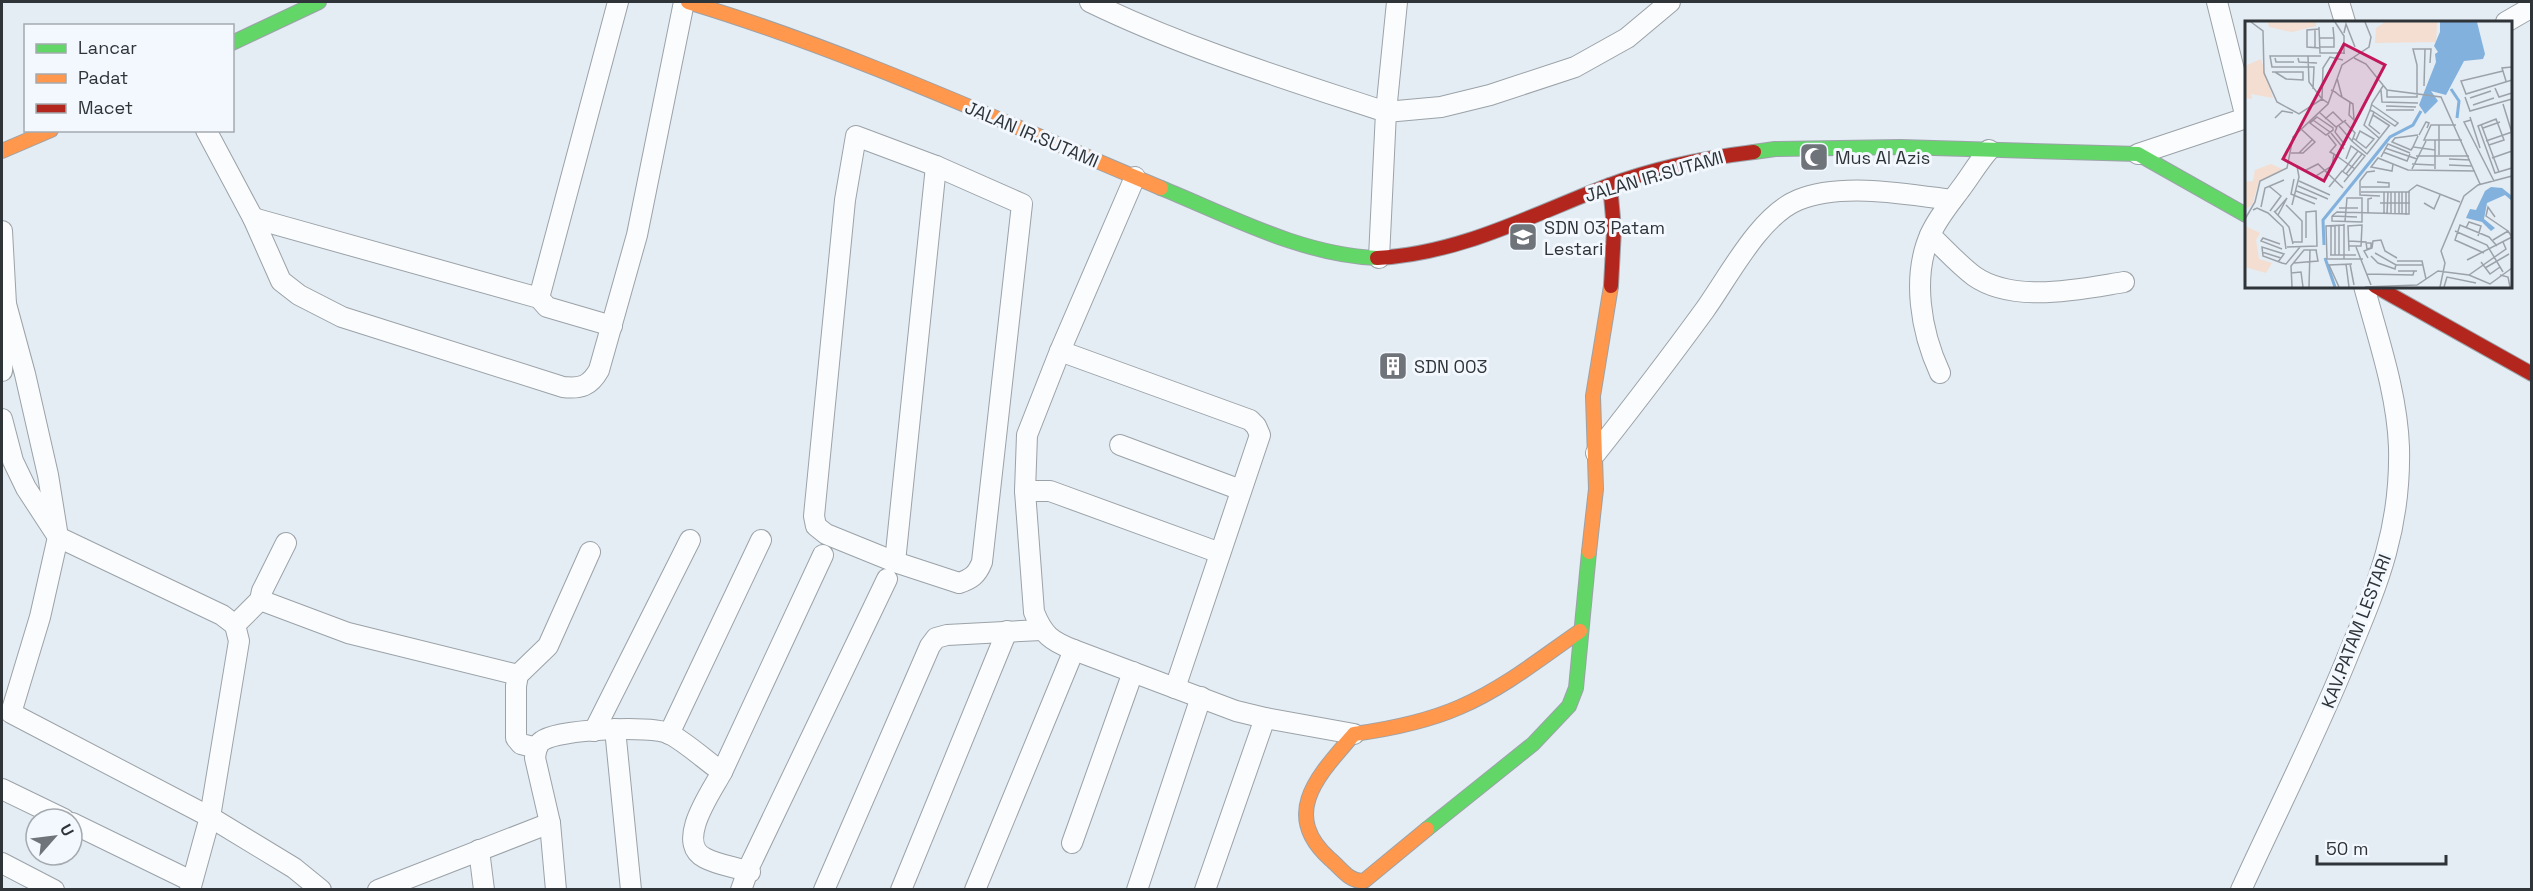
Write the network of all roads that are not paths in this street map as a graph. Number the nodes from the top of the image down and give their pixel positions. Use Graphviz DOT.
graph roads {
  1 [pos="319,2"];
  2 [pos="618,2"];
  3 [pos="686,2"];
  4 [pos="1090,2"];
  5 [pos="1397,2"];
  6 [pos="1670,2"];
  7 [pos="2217,2"];
  8 [pos="2339,2"];
  9 [pos="2532,7"];
  10 [pos="2345,21"];
  11 [pos="2508,21"];
  12 [pos="234,43"];
  13 [pos="1386,112"];
  14 [pos="2245,114"];
  15 [pos="2245,118"];
  16 [pos="46,132"];
  17 [pos="207,132"];
  18 [pos="1989,150"];
  19 [pos="2,151"];
  20 [pos="2138,154"];
  21 [pos="936,166"];
  22 [pos="1135,177"];
  23 [pos="1610,185"];
  24 [pos="1952,201"];
  25 [pos="2245,213"];
  26 [pos="252,218"];
  27 [pos="2,231"];
  28 [pos="1930,235"];
  29 [pos="1379,258"];
  30 [pos="2124,282"];
  31 [pos="2365,288"];
  32 [pos="2379,288"];
  33 [pos="539,298"];
  34 [pos="4,305"];
  35 [pos="612,326"];
  36 [pos="1060,351"];
  37 [pos="2,371"];
  38 [pos="1940,373"];
  39 [pos="2532,374"];
  40 [pos="2,419"];
  41 [pos="1120,445"];
  42 [pos="1596,453"];
  43 [pos="1241,490"];
  44 [pos="1025,491"];
  45 [pos="58,537"];
  46 [pos="690,540"];
  47 [pos="761,540"];
  48 [pos="286,543"];
  49 [pos="590,552"];
  50 [pos="1220,553"];
  51 [pos="824,555"];
  52 [pos="891,570"];
  53 [pos="260,600"];
  54 [pos="235,625"];
  55 [pos="1041,630"];
  56 [pos="1580,631"];
  57 [pos="1007,632"];
  58 [pos="1074,650"];
  59 [pos="1133,672"];
  60 [pos="518,675"];
  61 [pos="1175,688"];
  62 [pos="1201,697"];
  63 [pos="1265,718"];
  64 [pos="6,719"];
  65 [pos="615,729"];
  66 [pos="594,730"];
  67 [pos="669,734"];
  68 [pos="1354,734"];
  69 [pos="537,748"];
  70 [pos="723,772"];
  71 [pos="2,789"];
  72 [pos="39,807"];
  73 [pos="210,817"];
  74 [pos="550,823"];
  75 [pos="84,829"];
  76 [pos="1072,843"];
  77 [pos="479,850"];
  78 [pos="2,863"];
  79 [pos="417,881"];
  80 [pos="745,881"];
  81 [pos="303,884"];
  82 [pos="191,885"];
  83 [pos="54,890"];
  84 [pos="321,890"];
  85 [pos="378,890"];
  86 [pos="484,890"];
  87 [pos="556,890"];
  88 [pos="631,890"];
  89 [pos="824,890"];
  90 [pos="901,890"];
  91 [pos="975,890"];
  92 [pos="1137,890"];
  93 [pos="1205,890"];
  94 [pos="2241,890"];
  1 -- 12 [label="street"];
  2 -- 33 [label="street"];
  3 -- 22 [label="street, JALAN IR.SUTAMI"];
  3 -- 35 [label="street"];
  4 -- 13 [label="street"];
  5 -- 13 [label="street"];
  6 -- 13 [label="street"];
  7 -- 14 [label="street"];
  8 -- 10 [label="street"];
  9 -- 11 [label="street"];
  13 -- 29 [label="street"];
  15 -- 20 [label="street"];
  16 -- 19 [label="street"];
  17 -- 26 [label="street"];
  18 -- 20 [label="street, JALAN IR.SUTAMI"];
  18 -- 23 [label="street, JALAN IR.SUTAMI"];
  18 -- 24 [label="street"];
  20 -- 25 [label="street, JALAN IR.SUTAMI"];
  21 -- 52 [label="street"];
  21 -- 52 [label="street"];
  21 -- 52 [label="street"];
  22 -- 29 [label="street, JALAN IR.SUTAMI"];
  22 -- 36 [label="street"];
  23 -- 29 [label="street, JALAN IR.SUTAMI"];
  23 -- 42 [label="street"];
  24 -- 28 [label="street"];
  24 -- 42 [label="street"];
  26 -- 33 [label="street"];
  26 -- 35 [label="street"];
  27 -- 34 [label="street"];
  28 -- 30 [label="street"];
  28 -- 38 [label="street"];
  31 -- 94 [label="street, KAV.PATAM LESTARI"];
  32 -- 39 [label="street"];
  33 -- 35 [label="street"];
  34 -- 37 [label="street"];
  34 -- 45 [label="street"];
  36 -- 43 [label="street"];
  36 -- 44 [label="street"];
  40 -- 45 [label="street"];
  41 -- 43 [label="street"];
  42 -- 56 [label="street"];
  43 -- 50 [label="street"];
  44 -- 50 [label="street"];
  44 -- 55 [label="street"];
  45 -- 54 [label="street"];
  45 -- 64 [label="street"];
  46 -- 66 [label="street"];
  47 -- 67 [label="street"];
  48 -- 53 [label="street"];
  49 -- 60 [label="street"];
  50 -- 61 [label="street"];
  51 -- 70 [label="street"];
  52 -- 80 [label="street"];
  53 -- 54 [label="street"];
  53 -- 60 [label="street"];
  54 -- 73 [label="street"];
  55 -- 57 [label="street"];
  55 -- 58 [label="street"];
  56 -- 68 [label="street"];
  56 -- 68 [label="street"];
  57 -- 89 [label="street"];
  57 -- 90 [label="street"];
  58 -- 59 [label="street"];
  58 -- 91 [label="street"];
  59 -- 61 [label="street"];
  59 -- 76 [label="street"];
  60 -- 69 [label="street"];
  61 -- 62 [label="street"];
  62 -- 63 [label="street"];
  62 -- 92 [label="street"];
  63 -- 68 [label="street"];
  63 -- 93 [label="street"];
  64 -- 73 [label="street"];
  65 -- 66 [label="street"];
  65 -- 67 [label="street"];
  65 -- 88 [label="street"];
  66 -- 69 [label="street"];
  67 -- 70 [label="street"];
  69 -- 74 [label="street"];
  70 -- 80 [label="street"];
  71 -- 72 [label="street"];
  73 -- 81 [label="street"];
  73 -- 82 [label="street"];
  74 -- 77 [label="street"];
  74 -- 87 [label="street"];
  75 -- 82 [label="street"];
  77 -- 79 [label="street"];
  77 -- 86 [label="street"];
  78 -- 83 [label="street"];
  79 -- 85 [label="street"];
  81 -- 84 [label="street"];
}
